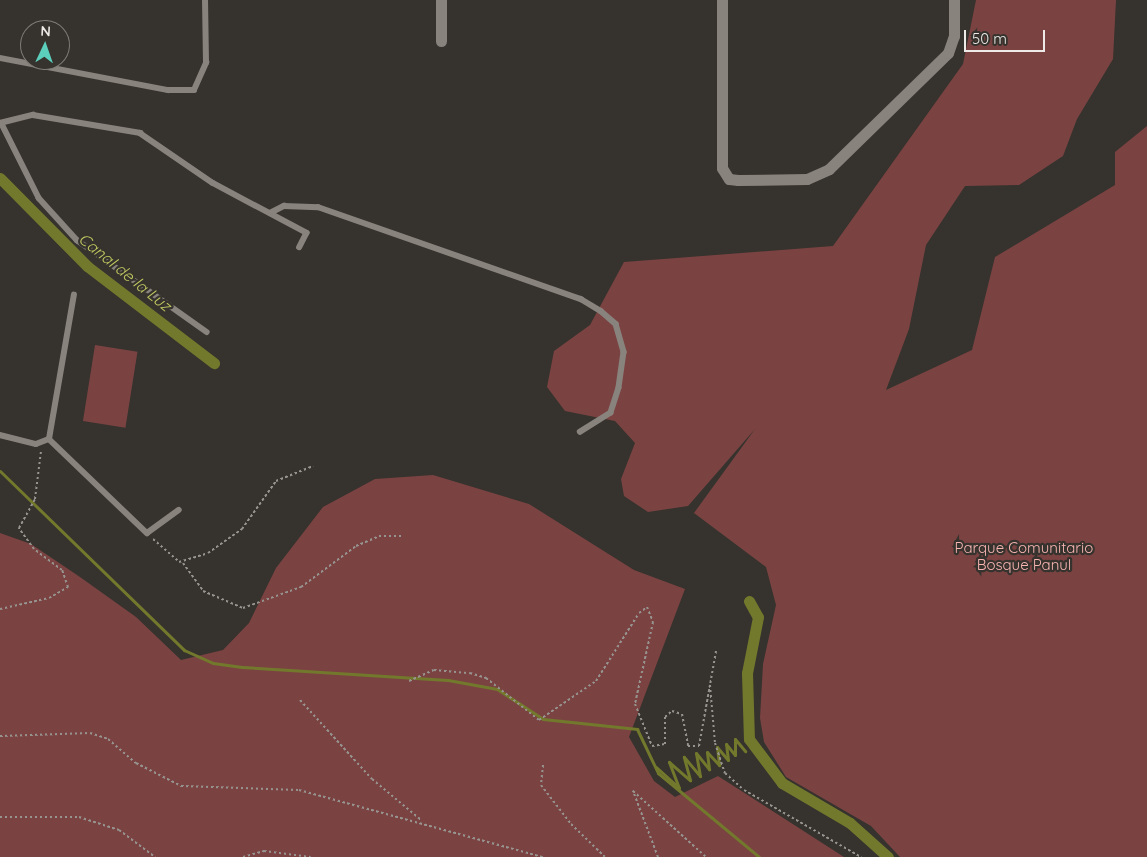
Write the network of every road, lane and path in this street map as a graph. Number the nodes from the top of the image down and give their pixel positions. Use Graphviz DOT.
graph roads {
  1 [pos="205,0"];
  2 [pos="441,0"];
  3 [pos="722,0"];
  4 [pos="954,0"];
  5 [pos="441,41"];
  6 [pos="0,58"];
  7 [pos="1,123"];
  8 [pos="270,213"];
  9 [pos="300,246"];
  10 [pos="74,295"];
  11 [pos="207,332"];
  12 [pos="580,432"];
  13 [pos="0,435"];
  14 [pos="49,439"];
  15 [pos="36,444"];
  16 [pos="313,466"];
  17 [pos="179,510"];
  18 [pos="147,533"];
  19 [pos="404,536"];
  20 [pos="183,563"];
  21 [pos="0,609"];
  22 [pos="716,651"];
  23 [pos="409,682"];
  24 [pos="710,685"];
  25 [pos="300,700"];
  26 [pos="0,736"];
  27 [pos="543,765"];
  28 [pos="0,817"];
  29 [pos="421,820"];
  30 [pos="155,857"];
  31 [pos="243,857"];
  32 [pos="311,857"];
  33 [pos="544,857"];
  34 [pos="605,857"];
  35 [pos="658,857"];
  36 [pos="706,857"];
  37 [pos="861,857"];
  1 -- 6 [label="lane"];
  2 -- 5 [label="street"];
  3 -- 4 [label="street"];
  7 -- 8 [label="lane"];
  7 -- 11 [label="lane"];
  8 -- 9 [label="lane"];
  8 -- 12 [label="lane"];
  10 -- 14 [label="lane"];
  13 -- 15 [label="lane"];
  14 -- 15 [label="lane"];
  14 -- 18 [label="lane"];
  15 -- 21 [label="path"];
  16 -- 20 [label="path"];
  17 -- 18 [label="lane"];
  18 -- 20 [label="path"];
  19 -- 20 [label="path"];
  22 -- 24 [label="path"];
  23 -- 24 [label="path"];
  24 -- 37 [label="path"];
  25 -- 29 [label="path"];
  26 -- 29 [label="path"];
  27 -- 34 [label="path"];
  28 -- 30 [label="path"];
  29 -- 33 [label="path"];
  31 -- 32 [label="path"];
  35 -- 36 [label="path"];
}
